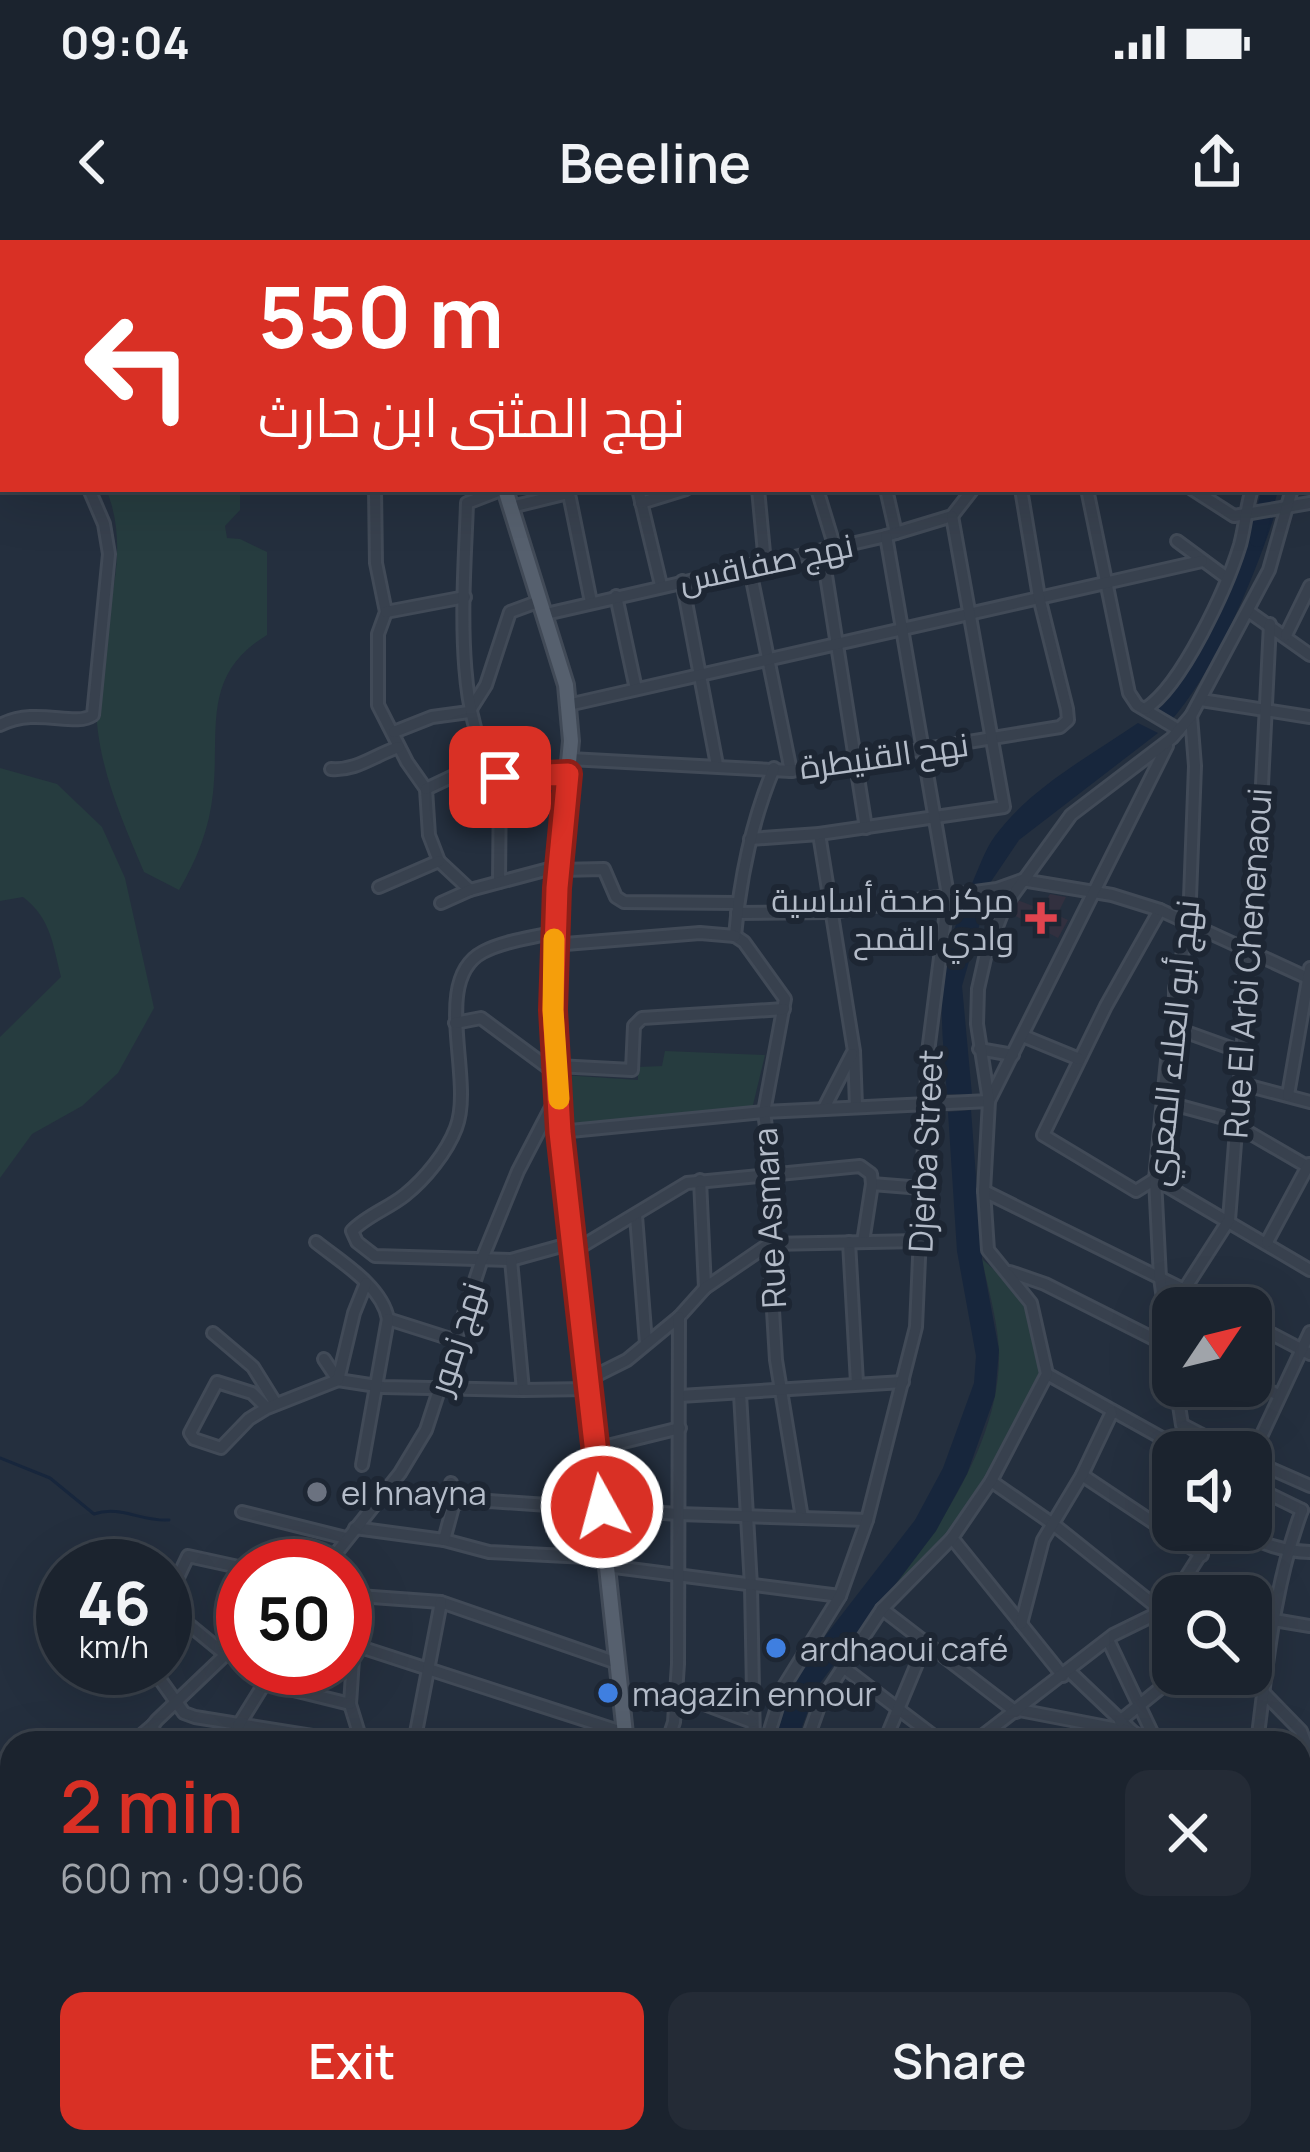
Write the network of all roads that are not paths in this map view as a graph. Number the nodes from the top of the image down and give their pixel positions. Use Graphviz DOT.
graph roads {
  1 [pos="89,492"];
  2 [pos="374,492"];
  3 [pos="495,492"];
  4 [pos="505,492"];
  5 [pos="564,492"];
  6 [pos="568,492"];
  7 [pos="639,492"];
  8 [pos="676,492"];
  9 [pos="758,492"];
  10 [pos="818,492"];
  11 [pos="886,492"];
  12 [pos="972,492"];
  13 [pos="1022,492"];
  14 [pos="1088,492"];
  15 [pos="1196,492"];
  16 [pos="1252,492"];
  17 [pos="1290,492"];
  18 [pos="641,503"];
  19 [pos="1310,503"];
  20 [pos="1283,506"];
  21 [pos="511,507"];
  22 [pos="1248,515"];
  23 [pos="952,516"];
  24 [pos="891,534"];
  25 [pos="1177,541"];
  26 [pos="828,549"];
  27 [pos="1202,561"];
  28 [pos="765,563"];
  29 [pos="749,565"];
  30 [pos="1227,578"];
  31 [pos="682,581"];
  32 [pos="1107,584"];
  33 [pos="661,585"];
  34 [pos="1310,586"];
  35 [pos="616,596"];
  36 [pos="465,597"];
  37 [pos="1040,597"];
  38 [pos="591,602"];
  39 [pos="543,608"];
  40 [pos="1248,611"];
  41 [pos="386,612"];
  42 [pos="969,612"];
  43 [pos="1270,624"];
  44 [pos="903,629"];
  45 [pos="1286,635"];
  46 [pos="839,643"];
  47 [pos="1310,655"];
  48 [pos="768,659"];
  49 [pos="701,674"];
  50 [pos="636,688"];
  51 [pos="1201,700"];
  52 [pos="568,705"];
  53 [pos="1265,710"];
  54 [pos="1148,711"];
  55 [pos="469,712"];
  56 [pos="1191,716"];
  57 [pos="1310,717"];
  58 [pos="0,725"];
  59 [pos="1175,731"];
  60 [pos="394,732"];
  61 [pos="993,740"];
  62 [pos="399,747"];
  63 [pos="923,752"];
  64 [pos="485,760"];
  65 [pos="856,760"];
  66 [pos="717,765"];
  67 [pos="569,767"];
  68 [pos="773,768"];
  69 [pos="331,769"];
  70 [pos="791,771"];
  71 [pos="500,777"];
  72 [pos="426,789"];
  73 [pos="935,816"];
  74 [pos="866,828"];
  75 [pos="819,834"];
  76 [pos="750,838"];
  77 [pos="440,861"];
  78 [pos="559,868"];
  79 [pos="1022,880"];
  80 [pos="499,882"];
  81 [pos="379,887"];
  82 [pos="470,890"];
  83 [pos="1095,893"];
  84 [pos="948,896"];
  85 [pos="442,903"];
  86 [pos="737,908"];
  87 [pos="1160,910"];
  88 [pos="830,912"];
  89 [pos="1189,924"];
  90 [pos="736,936"];
  91 [pos="554,939"];
  92 [pos="1251,952"];
  93 [pos="1310,968"];
  94 [pos="1310,979"];
  95 [pos="784,1009"];
  96 [pos="455,1022"];
  97 [pos="1174,1028"];
  98 [pos="1023,1036"];
  99 [pos="979,1049"];
  100 [pos="854,1051"];
  101 [pos="1240,1051"];
  102 [pos="1013,1054"];
  103 [pos="1079,1059"];
  104 [pos="557,1070"];
  105 [pos="1238,1083"];
  106 [pos="558,1093"];
  107 [pos="1288,1095"];
  108 [pos="989,1101"];
  109 [pos="1165,1102"];
  110 [pos="1310,1102"];
  111 [pos="927,1103"];
  112 [pos="856,1106"];
  113 [pos="824,1108"];
  114 [pos="764,1112"];
  115 [pos="1234,1124"];
  116 [pos="560,1132"];
  117 [pos="1310,1166"];
  118 [pos="772,1173"];
  119 [pos="1155,1179"];
  120 [pos="700,1180"];
  121 [pos="872,1184"];
  122 [pos="922,1189"];
  123 [pos="984,1191"];
  124 [pos="636,1216"];
  125 [pos="1229,1220"];
  126 [pos="920,1241"];
  127 [pos="316,1242"];
  128 [pos="849,1242"];
  129 [pos="863,1242"];
  130 [pos="1267,1242"];
  131 [pos="769,1244"];
  132 [pos="573,1247"];
  133 [pos="482,1259"];
  134 [pos="511,1260"];
  135 [pos="1001,1268"];
  136 [pos="1310,1270"];
  137 [pos="1160,1277"];
  138 [pos="366,1283"];
  139 [pos="1162,1287"];
  140 [pos="1178,1287"];
  141 [pos="1186,1287"];
  142 [pos="705,1288"];
  143 [pos="679,1317"];
  144 [pos="388,1319"];
  145 [pos="1310,1332"];
  146 [pos="213,1333"];
  147 [pos="1272,1334"];
  148 [pos="1152,1338"];
  149 [pos="454,1340"];
  150 [pos="646,1343"];
  151 [pos="1306,1352"];
  152 [pos="324,1359"];
  153 [pos="1047,1374"];
  154 [pos="338,1380"];
  155 [pos="903,1382"];
  156 [pos="857,1383"];
  157 [pos="588,1385"];
  158 [pos="375,1387"];
  159 [pos="439,1387"];
  160 [pos="781,1388"];
  161 [pos="524,1390"];
  162 [pos="1272,1392"];
  163 [pos="740,1394"];
  164 [pos="1279,1395"];
  165 [pos="680,1396"];
  166 [pos="271,1406"];
  167 [pos="1179,1407"];
  168 [pos="1112,1412"];
  169 [pos="1182,1425"];
  170 [pos="680,1429"];
  171 [pos="1186,1431"];
  172 [pos="1194,1431"];
  173 [pos="1263,1431"];
  174 [pos="1152,1433"];
  175 [pos="595,1449"];
  176 [pos="362,1465"];
  177 [pos="1272,1469"];
  178 [pos="1082,1475"];
  179 [pos="991,1481"];
  180 [pos="451,1484"];
  181 [pos="1310,1486"];
  182 [pos="1272,1493"];
  183 [pos="454,1503"];
  184 [pos="602,1507"];
  185 [pos="1306,1507"];
  186 [pos="242,1512"];
  187 [pos="679,1514"];
  188 [pos="746,1516"];
  189 [pos="802,1518"];
  190 [pos="867,1520"];
  191 [pos="1053,1524"];
  192 [pos="351,1533"];
  193 [pos="952,1538"];
  194 [pos="346,1539"];
  195 [pos="444,1540"];
  196 [pos="1272,1547"];
  197 [pos="1204,1551"];
  198 [pos="1287,1551"];
  199 [pos="1310,1552"];
  200 [pos="1202,1555"];
  201 [pos="606,1562"];
  202 [pos="680,1575"];
  203 [pos="1189,1575"];
  204 [pos="751,1586"];
  205 [pos="840,1596"];
  206 [pos="372,1597"];
  207 [pos="441,1602"];
  208 [pos="1152,1605"];
  209 [pos="882,1609"];
  210 [pos="1152,1616"];
  211 [pos="1274,1620"];
  212 [pos="1021,1624"];
  213 [pos="1310,1626"];
  214 [pos="192,1627"];
  215 [pos="1272,1632"];
  216 [pos="1108,1640"];
  217 [pos="926,1642"];
  218 [pos="216,1646"];
  219 [pos="372,1651"];
  220 [pos="617,1663"];
  221 [pos="216,1664"];
  222 [pos="843,1667"];
  223 [pos="428,1671"];
  224 [pos="1066,1674"];
  225 [pos="678,1694"];
  226 [pos="1152,1694"];
  227 [pos="171,1695"];
  228 [pos="258,1695"];
  229 [pos="314,1695"];
  230 [pos="350,1695"];
  231 [pos="1263,1695"];
  232 [pos="1266,1695"];
  233 [pos="176,1702"];
  234 [pos="350,1704"];
  235 [pos="1137,1706"];
  236 [pos="899,1710"];
  237 [pos="1017,1711"];
  238 [pos="1120,1720"];
  239 [pos="752,1722"];
  240 [pos="152,1725"];
  241 [pos="238,1726"];
  242 [pos="145,1731"];
  243 [pos="153,1731"];
  244 [pos="275,1731"];
  245 [pos="356,1731"];
  246 [pos="416,1731"];
  247 [pos="605,1731"];
  248 [pos="625,1731"];
  249 [pos="670,1731"];
  250 [pos="753,1731"];
  251 [pos="770,1731"];
  252 [pos="810,1731"];
  253 [pos="889,1731"];
  254 [pos="927,1731"];
  255 [pos="990,1731"];
  256 [pos="1127,1731"];
  257 [pos="1132,1731"];
  258 [pos="1148,1731"];
  259 [pos="1258,1731"];
  260 [pos="1306,1731"];
  1 -- 58 [label="street"];
  2 -- 41 [label="street"];
  3 -- 36 [label="street"];
  4 -- 21 [label="main road"];
  5 -- 21 [label="street"];
  6 -- 38 [label="street"];
  7 -- 18 [label="street"];
  8 -- 18 [label="street"];
  9 -- 28 [label="street"];
  10 -- 26 [label="street"];
  11 -- 24 [label="street, Djerba Street"];
  12 -- 23 [label="street"];
  13 -- 37 [label="street"];
  14 -- 32 [label="street"];
  15 -- 22 [label="street"];
  16 -- 22 [label="street"];
  17 -- 20 [label="street"];
  18 -- 33 [label="street"];
  19 -- 20 [label="street"];
  20 -- 22 [label="street"];
  20 -- 40 [label="street"];
  21 -- 39 [label="main road"];
  22 -- 30 [label="street"];
  23 -- 24 [label="street, نهج صفاقس"];
  23 -- 42 [label="street"];
  24 -- 26 [label="street, نهج صفاقس"];
  24 -- 44 [label="street, Djerba Street"];
  25 -- 27 [label="street"];
  26 -- 28 [label="street, نهج صفاقس"];
  26 -- 46 [label="street"];
  27 -- 30 [label="street"];
  27 -- 32 [label="street"];
  28 -- 29 [label="street, نهج صفاقس"];
  29 -- 31 [label="street, نهج صفاقس"];
  29 -- 48 [label="street"];
  30 -- 54 [label="street"];
  31 -- 33 [label="street, نهج صفاقس"];
  31 -- 49 [label="street"];
  32 -- 37 [label="street"];
  32 -- 54 [label="street"];
  33 -- 35 [label="street, نهج صفاقس"];
  34 -- 45 [label="street"];
  35 -- 38 [label="street, نهج صفاقس"];
  35 -- 50 [label="street"];
  36 -- 41 [label="street"];
  36 -- 55 [label="street"];
  37 -- 42 [label="street"];
  37 -- 61 [label="street, نهح القنيطرة"];
  38 -- 39 [label="street, نهج صفاقس"];
  39 -- 52 [label="main road"];
  39 -- 55 [label="street"];
  40 -- 43 [label="street"];
  40 -- 51 [label="street"];
  41 -- 60 [label="street"];
  42 -- 44 [label="street"];
  42 -- 61 [label="street"];
  43 -- 45 [label="street"];
  43 -- 53 [label="street, Rue El Arbi Chenenaoui"];
  44 -- 46 [label="street"];
  44 -- 63 [label="street, Djerba Street"];
  45 -- 47 [label="street"];
  46 -- 48 [label="street"];
  46 -- 65 [label="street"];
  48 -- 49 [label="street"];
  48 -- 70 [label="street"];
  49 -- 50 [label="street"];
  49 -- 66 [label="street"];
  50 -- 52 [label="street"];
  51 -- 53 [label="street"];
  51 -- 56 [label="street"];
  52 -- 67 [label="main road"];
  53 -- 57 [label="street"];
  53 -- 92 [label="street, Rue El Arbi Chenenaoui"];
  54 -- 59 [label="street"];
  55 -- 60 [label="street"];
  55 -- 64 [label="street"];
  56 -- 59 [label="street"];
  56 -- 89 [label="street, نهج أبو العلاء المعري"];
  59 -- 79 [label="street"];
  59 -- 83 [label="street"];
  60 -- 62 [label="street"];
  61 -- 63 [label="street, نهح القنيطرة"];
  61 -- 73 [label="street"];
  62 -- 69 [label="street"];
  62 -- 72 [label="street"];
  63 -- 65 [label="street, نهح القنيطرة"];
  63 -- 73 [label="street, Djerba Street"];
  64 -- 71 [label="street"];
  64 -- 72 [label="street"];
  65 -- 70 [label="street, نهح القنيطرة"];
  65 -- 74 [label="street"];
  66 -- 67 [label="street, نهح القنيطرة"];
  66 -- 68 [label="street, نهح القنيطرة"];
  67 -- 71 [label="street, نهح القنيطرة"];
  67 -- 78 [label="main road"];
  68 -- 70 [label="street, نهح القنيطرة"];
  68 -- 76 [label="street"];
  71 -- 80 [label="street"];
  72 -- 77 [label="street"];
  73 -- 74 [label="street"];
  73 -- 84 [label="street, Djerba Street"];
  74 -- 75 [label="street"];
  75 -- 76 [label="street"];
  75 -- 88 [label="street"];
  76 -- 86 [label="street"];
  77 -- 81 [label="street"];
  77 -- 82 [label="street"];
  78 -- 80 [label="street"];
  78 -- 86 [label="street"];
  78 -- 91 [label="main road"];
  79 -- 83 [label="street"];
  79 -- 84 [label="street"];
  79 -- 99 [label="street"];
  80 -- 82 [label="street"];
  82 -- 85 [label="street"];
  83 -- 87 [label="street"];
  83 -- 98 [label="street"];
  84 -- 88 [label="street"];
  84 -- 111 [label="street, Djerba Street"];
  86 -- 88 [label="street"];
  86 -- 90 [label="street"];
  87 -- 89 [label="street"];
  87 -- 103 [label="street"];
  88 -- 100 [label="street"];
  89 -- 92 [label="street"];
  89 -- 97 [label="street, نهج أبو العلاء المعري"];
  90 -- 91 [label="street"];
  90 -- 95 [label="street"];
  91 -- 96 [label="street"];
  91 -- 104 [label="main road"];
  92 -- 94 [label="street"];
  92 -- 101 [label="street, Rue El Arbi Chenenaoui"];
  93 -- 94 [label="street"];
  94 -- 107 [label="street"];
  95 -- 104 [label="street"];
  95 -- 114 [label="street, Rue Asmara"];
  96 -- 104 [label="street"];
  96 -- 133 [label="street"];
  97 -- 101 [label="street"];
  97 -- 109 [label="street, نهج أبو العلاء المعري"];
  98 -- 102 [label="street"];
  98 -- 103 [label="street"];
  99 -- 102 [label="street"];
  99 -- 108 [label="street"];
  100 -- 112 [label="street"];
  100 -- 113 [label="street"];
  101 -- 105 [label="street, Rue El Arbi Chenenaoui"];
  102 -- 108 [label="street"];
  103 -- 119 [label="street"];
  104 -- 106 [label="main road"];
  105 -- 107 [label="street"];
  105 -- 115 [label="street, Rue El Arbi Chenenaoui"];
  106 -- 116 [label="main road"];
  106 -- 133 [label="street, نهج زمور"];
  107 -- 110 [label="street"];
  108 -- 111 [label="street"];
  108 -- 123 [label="street"];
  109 -- 115 [label="street"];
  109 -- 119 [label="street, نهج أبو العلاء المعري"];
  111 -- 112 [label="street"];
  111 -- 122 [label="street, Djerba Street"];
  112 -- 113 [label="street"];
  113 -- 114 [label="street"];
  114 -- 116 [label="street"];
  114 -- 118 [label="street, Rue Asmara"];
  115 -- 117 [label="street"];
  115 -- 125 [label="street, Rue El Arbi Chenenaoui"];
  116 -- 132 [label="main road"];
  117 -- 130 [label="street"];
  118 -- 120 [label="street"];
  118 -- 121 [label="street"];
  118 -- 131 [label="street, Rue Asmara"];
  119 -- 125 [label="street"];
  119 -- 137 [label="street, نهج أبو العلاء المعري"];
  120 -- 124 [label="street"];
  120 -- 142 [label="street"];
  121 -- 122 [label="street"];
  121 -- 129 [label="street"];
  122 -- 126 [label="street, Djerba Street"];
  123 -- 135 [label="street"];
  123 -- 137 [label="street"];
  124 -- 132 [label="street"];
  124 -- 150 [label="street"];
  125 -- 130 [label="street"];
  125 -- 141 [label="street, Rue El Arbi Chenenaoui"];
  126 -- 129 [label="street"];
  126 -- 155 [label="street, Djerba Street"];
  127 -- 138 [label="street"];
  128 -- 129 [label="street"];
  128 -- 131 [label="street"];
  128 -- 156 [label="street"];
  130 -- 136 [label="street"];
  131 -- 142 [label="street"];
  131 -- 160 [label="street, Rue Asmara"];
  132 -- 134 [label="street"];
  132 -- 157 [label="main road"];
  133 -- 134 [label="street"];
  133 -- 149 [label="street, نهج زمور"];
  134 -- 161 [label="street"];
  135 -- 148 [label="street"];
  135 -- 153 [label="street"];
  137 -- 139 [label="street, نهج أبو العلاء المعري"];
  137 -- 140 [label="street"];
  138 -- 144 [label="street"];
  138 -- 154 [label="street"];
  142 -- 143 [label="street"];
  143 -- 150 [label="street"];
  143 -- 165 [label="street"];
  144 -- 149 [label="street"];
  144 -- 158 [label="street"];
  145 -- 151 [label="street"];
  146 -- 166 [label="street"];
  147 -- 151 [label="street"];
  149 -- 159 [label="street, نهج زمور"];
  150 -- 157 [label="street"];
  151 -- 164 [label="street"];
  152 -- 154 [label="street"];
  153 -- 168 [label="street"];
  153 -- 179 [label="street"];
  154 -- 158 [label="street"];
  154 -- 166 [label="street"];
  155 -- 156 [label="street"];
  155 -- 190 [label="street, Djerba Street"];
  156 -- 160 [label="street"];
  157 -- 161 [label="street"];
  157 -- 175 [label="main road"];
  158 -- 159 [label="street"];
  158 -- 176 [label="street"];
  159 -- 161 [label="street"];
  159 -- 192 [label="street, نهج زمور"];
  160 -- 163 [label="street"];
  160 -- 189 [label="street, Rue Asmara"];
  162 -- 164 [label="street"];
  163 -- 165 [label="street"];
  163 -- 188 [label="street"];
  164 -- 173 [label="street"];
  165 -- 170 [label="street"];
  166 -- 166 [label="street"];
  167 -- 169 [label="street"];
  168 -- 174 [label="street"];
  168 -- 178 [label="street"];
  169 -- 171 [label="street"];
  169 -- 172 [label="street"];
  170 -- 175 [label="street"];
  170 -- 187 [label="street"];
  175 -- 184 [label="main road"];
  177 -- 181 [label="street"];
  178 -- 191 [label="street"];
  178 -- 200 [label="street"];
  179 -- 191 [label="street"];
  179 -- 193 [label="street"];
  180 -- 183 [label="street"];
  182 -- 185 [label="street"];
  183 -- 184 [label="street"];
  183 -- 195 [label="street"];
  184 -- 187 [label="street"];
  184 -- 201 [label="main road"];
  185 -- 198 [label="street"];
  186 -- 192 [label="street"];
  187 -- 188 [label="street"];
  187 -- 202 [label="street"];
  188 -- 189 [label="street"];
  188 -- 204 [label="street"];
  189 -- 190 [label="street"];
  190 -- 205 [label="street, Djerba Street"];
  191 -- 208 [label="street"];
  191 -- 212 [label="street"];
  192 -- 194 [label="street, نهج زمور"];
  192 -- 195 [label="street"];
  193 -- 209 [label="street"];
  193 -- 212 [label="street"];
  195 -- 201 [label="street"];
  196 -- 198 [label="street"];
  197 -- 200 [label="street"];
  198 -- 199 [label="street"];
  198 -- 211 [label="street"];
  200 -- 203 [label="street"];
  201 -- 202 [label="street"];
  201 -- 220 [label="main road"];
  202 -- 204 [label="street"];
  202 -- 225 [label="street"];
  204 -- 205 [label="street"];
  204 -- 239 [label="street"];
  205 -- 251 [label="street, Djerba Street"];
  206 -- 207 [label="street"];
  207 -- 220 [label="street"];
  207 -- 223 [label="street"];
  209 -- 217 [label="street"];
  209 -- 222 [label="street"];
  210 -- 216 [label="street"];
  211 -- 213 [label="street"];
  211 -- 215 [label="street"];
  212 -- 224 [label="street"];
  214 -- 218 [label="street"];
  216 -- 224 [label="street"];
  216 -- 235 [label="street"];
  217 -- 236 [label="street"];
  217 -- 237 [label="street"];
  219 -- 223 [label="street"];
  220 -- 248 [label="main road"];
  221 -- 233 [label="street"];
  222 -- 236 [label="street"];
  222 -- 252 [label="street"];
  223 -- 246 [label="street"];
  223 -- 247 [label="street"];
  224 -- 237 [label="street"];
  224 -- 238 [label="street"];
  225 -- 239 [label="street"];
  225 -- 249 [label="street"];
  226 -- 235 [label="street"];
  227 -- 233 [label="street"];
  228 -- 241 [label="street"];
  229 -- 234 [label="street"];
  230 -- 234 [label="street"];
  231 -- 259 [label="street"];
  232 -- 260 [label="street"];
  233 -- 240 [label="street"];
  233 -- 241 [label="street"];
  234 -- 245 [label="street"];
  235 -- 238 [label="street"];
  235 -- 258 [label="street"];
  236 -- 253 [label="street"];
  236 -- 254 [label="street"];
  237 -- 255 [label="street"];
  237 -- 256 [label="street"];
  238 -- 257 [label="street"];
  239 -- 250 [label="street"];
  240 -- 242 [label="street"];
  240 -- 243 [label="street"];
  241 -- 244 [label="street"];
}
